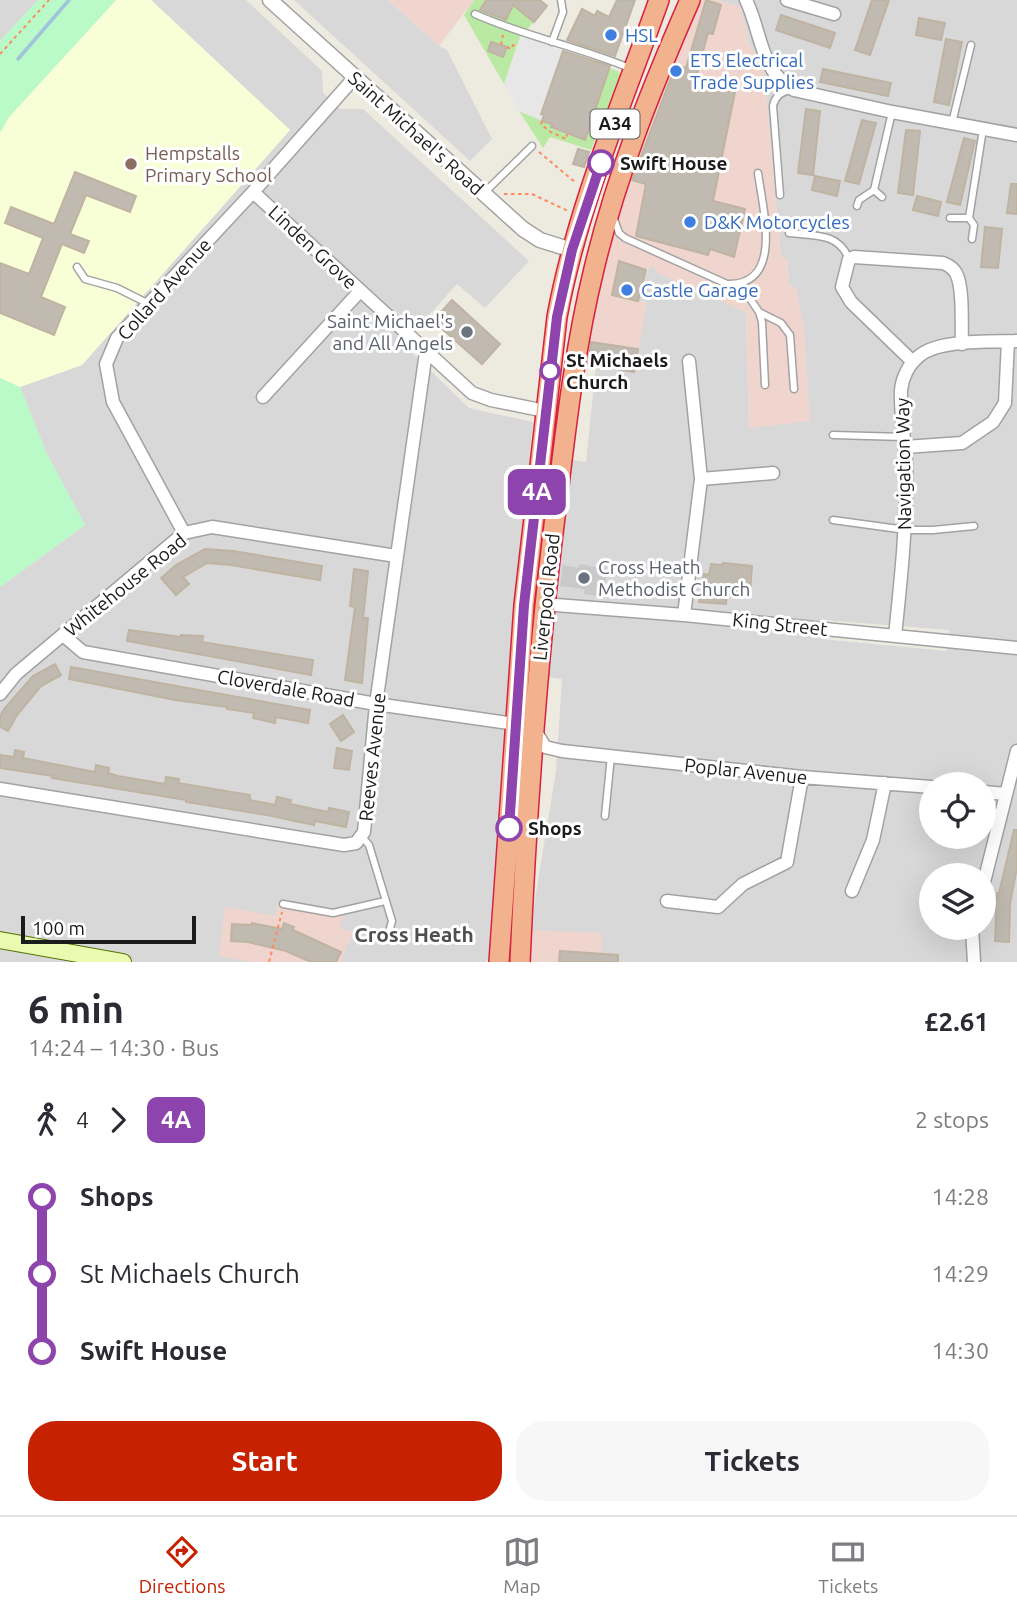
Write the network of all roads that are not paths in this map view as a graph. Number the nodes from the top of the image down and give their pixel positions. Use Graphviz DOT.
graph roads {
  1 [pos="270,0"];
  2 [pos="561,0"];
  3 [pos="659,0"];
  4 [pos="690,0"];
  5 [pos="746,0"];
  6 [pos="787,0"];
  7 [pos="475,14"];
  8 [pos="834,14"];
  9 [pos="552,42"];
  10 [pos="971,45"];
  11 [pos="634,70"];
  12 [pos="355,77"];
  13 [pos="794,90"];
  14 [pos="892,112"];
  15 [pos="952,123"];
  16 [pos="983,129"];
  17 [pos="1017,135"];
  18 [pos="633,142"];
  19 [pos="532,146"];
  20 [pos="758,173"];
  21 [pos="874,190"];
  22 [pos="253,192"];
  23 [pos="483,194"];
  24 [pos="780,195"];
  25 [pos="882,197"];
  26 [pos="857,206"];
  27 [pos="610,210"];
  28 [pos="950,218"];
  29 [pos="969,218"];
  30 [pos="789,233"];
  31 [pos="972,239"];
  32 [pos="584,257"];
  33 [pos="849,259"];
  34 [pos="77,267"];
  35 [pos="740,284"];
  36 [pos="360,291"];
  37 [pos="149,304"];
  38 [pos="758,312"];
  39 [pos="1013,341"];
  40 [pos="962,344"];
  41 [pos="426,352"];
  42 [pos="689,361"];
  43 [pos="913,362"];
  44 [pos="765,385"];
  45 [pos="793,388"];
  46 [pos="263,397"];
  47 [pos="545,411"];
  48 [pos="832,435"];
  49 [pos="904,442"];
  50 [pos="773,473"];
  51 [pos="701,479"];
  52 [pos="833,520"];
  53 [pos="974,526"];
  54 [pos="906,530"];
  55 [pos="184,533"];
  56 [pos="396,555"];
  57 [pos="544,604"];
  58 [pos="684,615"];
  59 [pos="63,635"];
  60 [pos="895,636"];
  61 [pos="1017,648"];
  62 [pos="0,694"];
  63 [pos="376,704"];
  64 [pos="525,726"];
  65 [pos="1017,751"];
  66 [pos="611,756"];
  67 [pos="802,777"];
  68 [pos="885,783"];
  69 [pos="919,787"];
  70 [pos="0,789"];
  71 [pos="996,793"];
  72 [pos="1006,794"];
  73 [pos="605,816"];
  74 [pos="362,837"];
  75 [pos="989,863"];
  76 [pos="852,891"];
  77 [pos="385,901"];
  78 [pos="667,901"];
  79 [pos="283,904"];
  80 [pos="389,932"];
  81 [pos="0,940"];
  82 [pos="973,940"];
  83 [pos="123,962"];
  84 [pos="499,962"];
  85 [pos="520,962"];
  86 [pos="974,962"];
  1 -- 12 [label="street, Saint Michael's Road"];
  2 -- 9 [label="lane"];
  3 -- 11 [label="highway, Liverpool Road / A34"];
  4 -- 18 [label="highway, Liverpool Road / A34"];
  5 -- 13 [label="street"];
  6 -- 8 [label="street"];
  7 -- 9 [label="lane"];
  9 -- 11 [label="lane"];
  10 -- 15 [label="lane"];
  11 -- 32 [label="highway, Liverpool Road / A34"];
  12 -- 22 [label="street, Collard Avenue"];
  12 -- 23 [label="street, Saint Michael's Road"];
  13 -- 14 [label="street"];
  13 -- 24 [label="lane"];
  14 -- 15 [label="street"];
  14 -- 21 [label="lane"];
  15 -- 16 [label="street"];
  16 -- 17 [label="street"];
  16 -- 29 [label="lane"];
  18 -- 27 [label="highway, Liverpool Road / A34"];
  18 -- 32 [label="highway, A34"];
  19 -- 23 [label="lane"];
  20 -- 35 [label="lane"];
  21 -- 25 [label="lane"];
  21 -- 26 [label="lane"];
  22 -- 36 [label="street, Linden Grove"];
  22 -- 37 [label="street, Collard Avenue"];
  23 -- 32 [label="street, Saint Michael's Road"];
  27 -- 32 [label="highway, Liverpool Road / A34"];
  27 -- 35 [label="lane"];
  28 -- 29 [label="lane"];
  29 -- 31 [label="lane"];
  30 -- 33 [label="lane"];
  32 -- 47 [label="highway, Liverpool Road / A34"];
  32 -- 57 [label="highway, Liverpool Road / A34"];
  33 -- 40 [label="street"];
  33 -- 43 [label="street"];
  34 -- 37 [label="lane"];
  35 -- 38 [label="lane"];
  36 -- 41 [label="street, Linden Grove"];
  36 -- 46 [label="street"];
  37 -- 55 [label="street, Collard Avenue"];
  38 -- 44 [label="lane"];
  38 -- 45 [label="lane"];
  39 -- 40 [label="street"];
  39 -- 49 [label="street"];
  40 -- 43 [label="street"];
  41 -- 47 [label="street, Linden Grove"];
  41 -- 56 [label="street, Reeves Avenue"];
  42 -- 51 [label="street"];
  43 -- 49 [label="street, Navigation Way"];
  47 -- 64 [label="highway, Liverpool Road / A34"];
  48 -- 49 [label="lane"];
  49 -- 54 [label="street, Navigation Way"];
  50 -- 51 [label="street"];
  51 -- 58 [label="street"];
  52 -- 54 [label="lane"];
  53 -- 54 [label="lane"];
  54 -- 60 [label="street, Navigation Way"];
  55 -- 56 [label="street, Whitehouse Road"];
  55 -- 59 [label="street, Whitehouse Road"];
  56 -- 63 [label="street, Reeves Avenue"];
  57 -- 58 [label="street, King Street"];
  57 -- 64 [label="highway, Liverpool Road / A34"];
  58 -- 60 [label="street, King Street"];
  59 -- 62 [label="street, Whitehouse Road"];
  59 -- 63 [label="street, Cloverdale Road"];
  60 -- 61 [label="street, King Street"];
  63 -- 64 [label="street, Cloverdale Road"];
  63 -- 74 [label="street, Reeves Avenue"];
  64 -- 66 [label="street, Poplar Avenue"];
  64 -- 84 [label="highway, Liverpool Road / A34"];
  64 -- 85 [label="highway, Liverpool Road / A34"];
  65 -- 72 [label="street"];
  66 -- 67 [label="street, Poplar Avenue"];
  66 -- 73 [label="lane"];
  67 -- 68 [label="street, Poplar Avenue"];
  67 -- 78 [label="street"];
  68 -- 69 [label="street, Poplar Avenue"];
  68 -- 76 [label="street"];
  70 -- 74 [label="street, Reeves Avenue"];
  71 -- 72 [label="street"];
  72 -- 75 [label="street"];
  74 -- 77 [label="lane"];
  77 -- 79 [label="lane"];
  77 -- 80 [label="lane"];
  81 -- 83 [label="main road"];
  82 -- 86 [label="street"];
}
